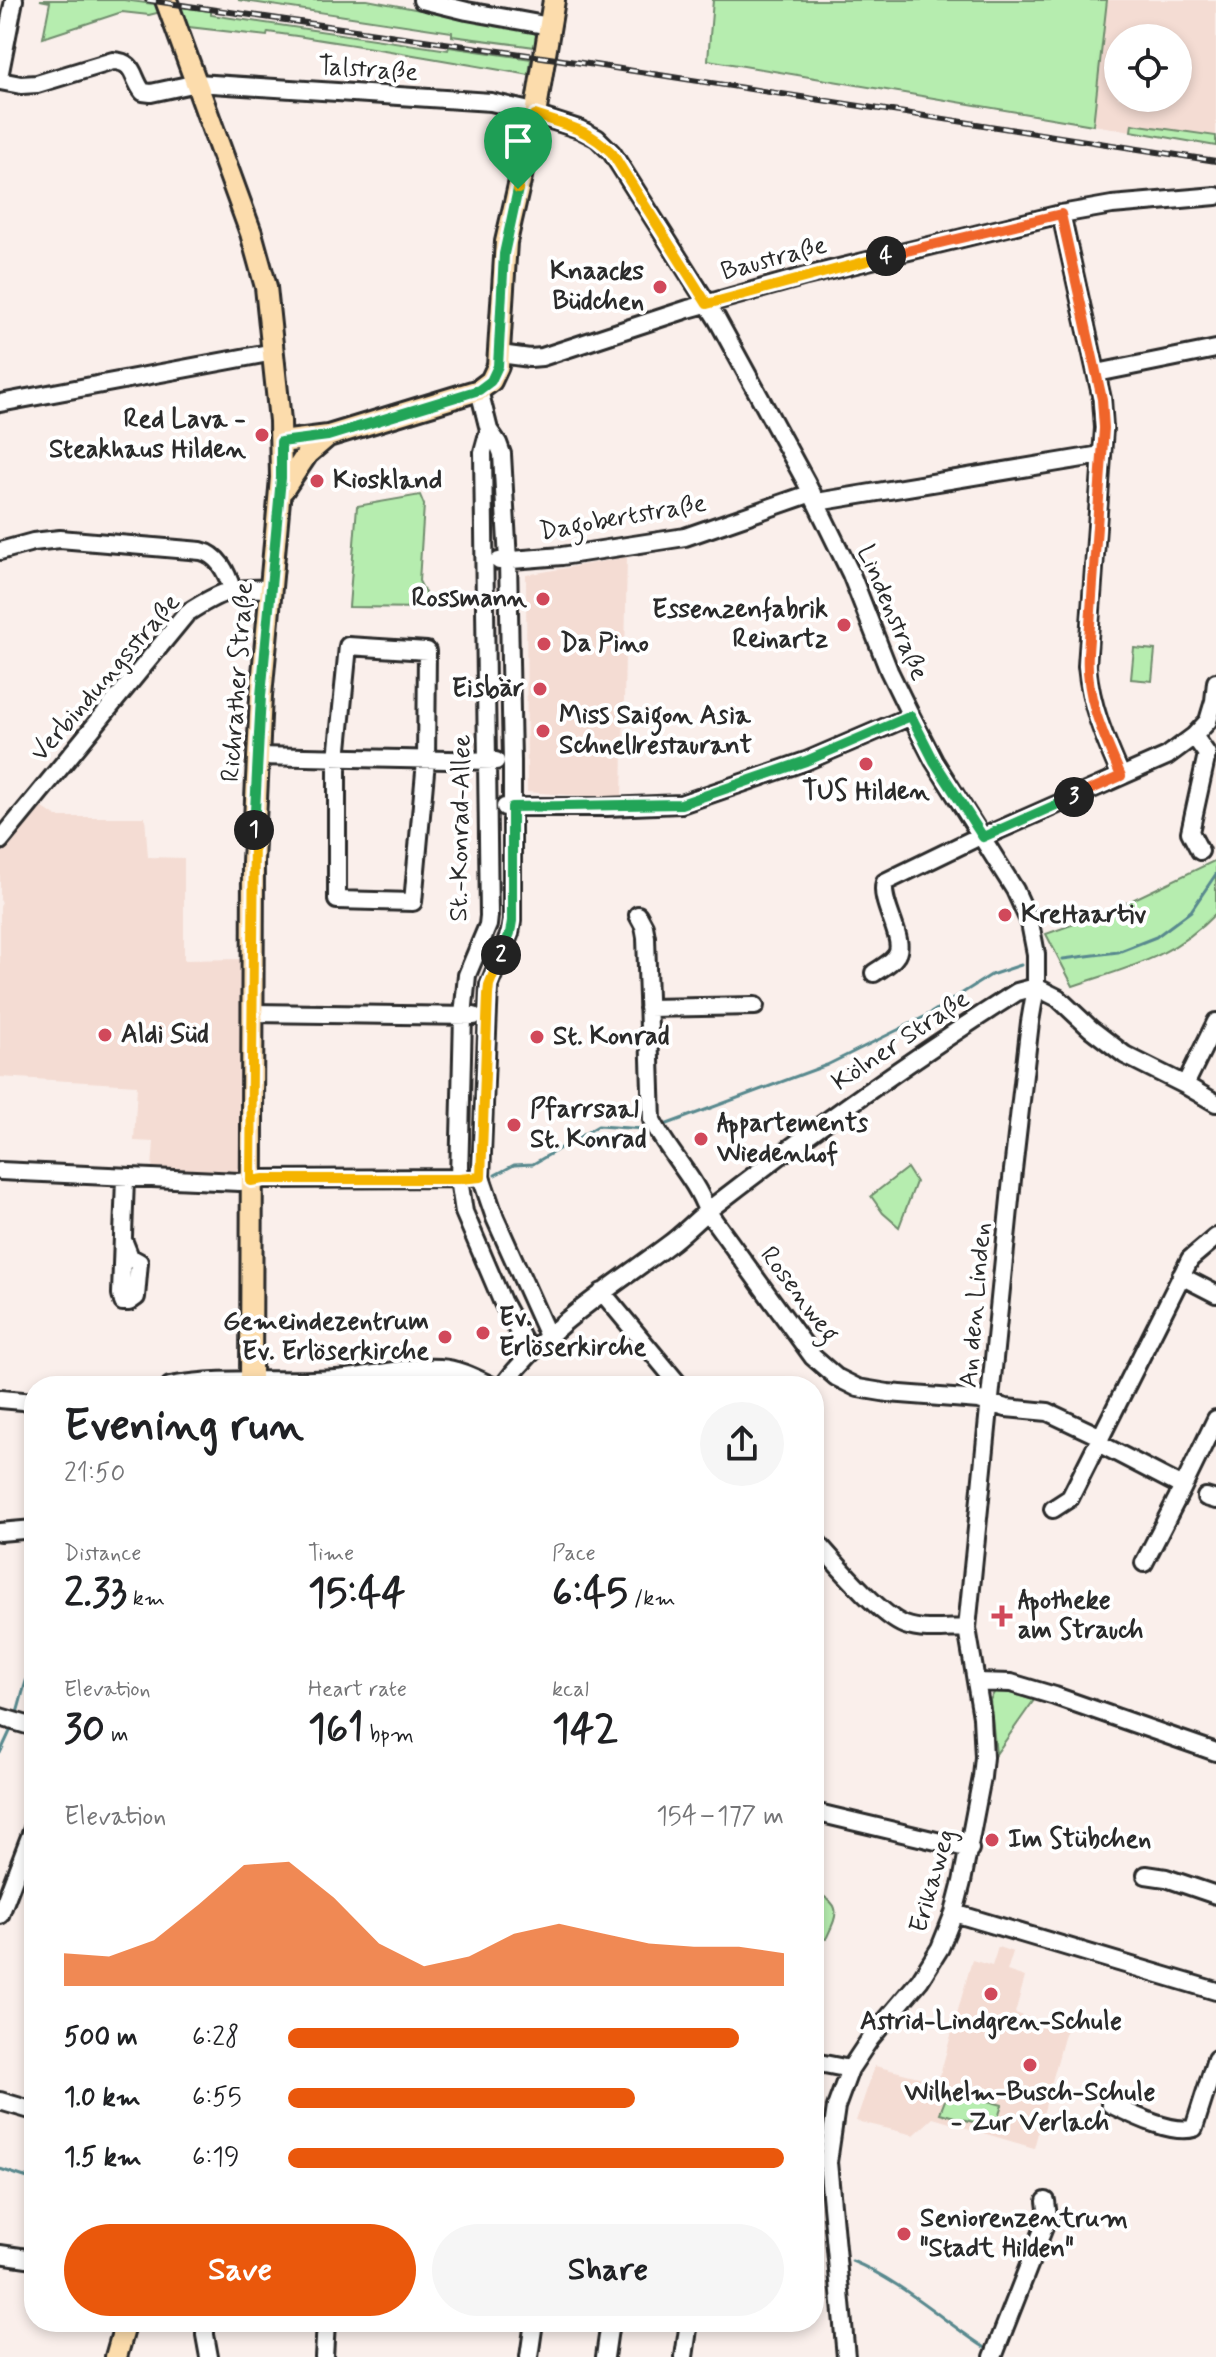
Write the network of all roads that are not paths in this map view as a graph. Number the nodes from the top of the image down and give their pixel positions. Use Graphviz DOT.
graph roads {
  1 [pos="14,0"];
  2 [pos="166,0"];
  3 [pos="422,0"];
  4 [pos="554,0"];
  5 [pos="550,26"];
  6 [pos="0,72"];
  7 [pos="0,81"];
  8 [pos="197,83"];
  9 [pos="528,112"];
  10 [pos="1216,196"];
  11 [pos="1061,214"];
  12 [pos="707,304"];
  13 [pos="1216,349"];
  14 [pos="274,352"];
  15 [pos="500,354"];
  16 [pos="1097,373"];
  17 [pos="479,390"];
  18 [pos="0,403"];
  19 [pos="489,430"];
  20 [pos="328,436"];
  21 [pos="281,442"];
  22 [pos="307,454"];
  23 [pos="1101,455"];
  24 [pos="280,497"];
  25 [pos="814,497"];
  26 [pos="0,551"];
  27 [pos="508,561"];
  28 [pos="485,562"];
  29 [pos="232,589"];
  30 [pos="271,589"];
  31 [pos="1216,682"];
  32 [pos="911,716"];
  33 [pos="1194,736"];
  34 [pos="257,756"];
  35 [pos="337,759"];
  36 [pos="426,761"];
  37 [pos="512,761"];
  38 [pos="487,762"];
  39 [pos="1121,776"];
  40 [pos="488,806"];
  41 [pos="512,807"];
  42 [pos="982,836"];
  43 [pos="0,841"];
  44 [pos="1200,851"];
  45 [pos="638,915"];
  46 [pos="874,973"];
  47 [pos="1036,987"];
  48 [pos="755,1006"];
  49 [pos="648,1008"];
  50 [pos="252,1013"];
  51 [pos="463,1016"];
  52 [pos="486,1017"];
  53 [pos="1216,1022"];
  54 [pos="1185,1085"];
  55 [pos="1216,1103"];
  56 [pos="0,1171"];
  57 [pos="481,1177"];
  58 [pos="125,1178"];
  59 [pos="459,1179"];
  60 [pos="251,1181"];
  61 [pos="707,1211"];
  62 [pos="1216,1237"];
  63 [pos="124,1242"];
  64 [pos="1181,1276"];
  65 [pos="602,1292"];
  66 [pos="1216,1294"];
  67 [pos="549,1338"];
  68 [pos="530,1353"];
  69 [pos="251,1376"];
  70 [pos="358,1376"];
  71 [pos="470,1376"];
  72 [pos="510,1376"];
  73 [pos="672,1376"];
  74 [pos="0,1399"];
  75 [pos="24,1401"];
  76 [pos="991,1404"];
  77 [pos="1216,1419"];
  78 [pos="1099,1440"];
  79 [pos="1183,1487"];
  80 [pos="1053,1509"];
  81 [pos="24,1530"];
  82 [pos="0,1532"];
  83 [pos="824,1549"];
  84 [pos="1144,1563"];
  85 [pos="967,1628"];
  86 [pos="977,1682"];
  87 [pos="1216,1752"];
  88 [pos="824,1814"];
  89 [pos="970,1849"];
  90 [pos="24,1852"];
  91 [pos="1146,1875"];
  92 [pos="1216,1895"];
  93 [pos="954,1913"];
  94 [pos="0,1915"];
  95 [pos="1216,1991"];
  96 [pos="1216,2059"];
  97 [pos="824,2064"];
  98 [pos="850,2069"];
  99 [pos="0,2101"];
  100 [pos="1110,2104"];
  101 [pos="24,2108"];
  102 [pos="1046,2201"];
  103 [pos="0,2254"];
  104 [pos="24,2258"];
  105 [pos="123,2332"];
  106 [pos="205,2332"];
  107 [pos="325,2332"];
  108 [pos="533,2332"];
  109 [pos="609,2332"];
  110 [pos="688,2332"];
  111 [pos="998,2356"];
  112 [pos="116,2357"];
  113 [pos="209,2357"];
  114 [pos="324,2357"];
  115 [pos="529,2357"];
  116 [pos="605,2357"];
  117 [pos="684,2357"];
  118 [pos="846,2357"];
  1 -- 6 [label="street"];
  2 -- 8 [label="main road, Richrather Straße"];
  3 -- 5 [label="street"];
  4 -- 5 [label="main road"];
  5 -- 9 [label="main road"];
  7 -- 8 [label="street, Talstraße"];
  8 -- 9 [label="street, Talstraße"];
  8 -- 14 [label="main road, Richrather Straße"];
  9 -- 12 [label="street, Talstraße"];
  9 -- 15 [label="main road"];
  10 -- 11 [label="street, Baustraße"];
  11 -- 12 [label="street, Baustraße"];
  11 -- 16 [label="street"];
  12 -- 15 [label="street, Baustraße"];
  12 -- 25 [label="street, Lindenstraße"];
  13 -- 16 [label="street"];
  14 -- 18 [label="street"];
  14 -- 21 [label="main road, Richrather Straße"];
  15 -- 17 [label="main road"];
  16 -- 23 [label="street"];
  17 -- 19 [label="street, St.-Konrad-Allee"];
  17 -- 20 [label="main road"];
  19 -- 27 [label="street, St.-Konrad-Allee"];
  19 -- 28 [label="street, St.-Konrad-Allee"];
  20 -- 21 [label="main road"];
  20 -- 22 [label="main road"];
  21 -- 22 [label="main road"];
  21 -- 24 [label="main road, Richrather Straße"];
  22 -- 24 [label="main road"];
  23 -- 25 [label="street, Dagobertstraße"];
  23 -- 39 [label="street"];
  24 -- 30 [label="main road, Richrather Straße"];
  25 -- 27 [label="street, Dagobertstraße"];
  25 -- 32 [label="street, Lindenstraße"];
  26 -- 29 [label="street"];
  27 -- 28 [label="street, Dagobertstraße"];
  27 -- 37 [label="street, St.-Konrad-Allee"];
  28 -- 38 [label="street, St.-Konrad-Allee"];
  29 -- 30 [label="street, Verbindungsstraße"];
  29 -- 43 [label="street, Verbindungsstraße"];
  30 -- 34 [label="main road, Richrather Straße"];
  31 -- 33 [label="street"];
  32 -- 41 [label="street"];
  32 -- 42 [label="street, Lindenstraße"];
  33 -- 39 [label="street"];
  33 -- 44 [label="street"];
  34 -- 35 [label="street"];
  34 -- 50 [label="main road, Richrather Straße"];
  35 -- 36 [label="street"];
  35 -- 36 [label="street"];
  35 -- 36 [label="street"];
  36 -- 38 [label="street"];
  37 -- 38 [label="street"];
  37 -- 41 [label="street, St.-Konrad-Allee"];
  38 -- 40 [label="street, St.-Konrad-Allee"];
  39 -- 42 [label="street"];
  40 -- 41 [label="street"];
  40 -- 51 [label="street, St.-Konrad-Allee"];
  41 -- 52 [label="street, St.-Konrad-Allee"];
  42 -- 46 [label="street"];
  42 -- 47 [label="street, Lindenstraße"];
  45 -- 49 [label="street, Rosenweg"];
  47 -- 54 [label="street"];
  47 -- 61 [label="street, Kölner Straße"];
  47 -- 76 [label="street, An den Linden"];
  48 -- 49 [label="street"];
  49 -- 61 [label="street, Rosenweg"];
  50 -- 51 [label="street"];
  50 -- 60 [label="main road, Richrather Straße"];
  51 -- 52 [label="street"];
  51 -- 59 [label="street, St.-Konrad-Allee"];
  52 -- 57 [label="street, St.-Konrad-Allee"];
  53 -- 54 [label="street"];
  54 -- 55 [label="street"];
  56 -- 58 [label="street"];
  57 -- 59 [label="street"];
  57 -- 67 [label="street, St.-Konrad-Allee"];
  58 -- 60 [label="street"];
  58 -- 63 [label="street"];
  59 -- 60 [label="street"];
  59 -- 68 [label="street, St.-Konrad-Allee"];
  60 -- 69 [label="main road, Richrather Straße"];
  61 -- 65 [label="street, Kölner Straße"];
  61 -- 76 [label="street, Rosenweg"];
  62 -- 64 [label="street"];
  64 -- 66 [label="street"];
  64 -- 78 [label="street"];
  65 -- 67 [label="street, Kölner Straße"];
  65 -- 73 [label="street"];
  67 -- 68 [label="street, Kölner Straße"];
  68 -- 72 [label="street, Kölner Straße"];
  70 -- 71 [label="street"];
  74 -- 75 [label="street"];
  76 -- 78 [label="street, Rosenweg"];
  76 -- 85 [label="street, An den Linden"];
  77 -- 79 [label="street"];
  78 -- 79 [label="street, Rosenweg"];
  78 -- 80 [label="street"];
  79 -- 84 [label="street"];
  81 -- 82 [label="street"];
  83 -- 85 [label="street"];
  85 -- 86 [label="street, Erikaweg"];
  86 -- 87 [label="street"];
  86 -- 89 [label="street, Erikaweg"];
  88 -- 89 [label="street"];
  89 -- 93 [label="street, Erikaweg"];
  90 -- 94 [label="street"];
  91 -- 92 [label="street"];
  93 -- 95 [label="street"];
  93 -- 98 [label="street, Erikaweg"];
  96 -- 100 [label="street"];
  97 -- 98 [label="street"];
  98 -- 118 [label="street, Erikaweg"];
  99 -- 101 [label="street"];
  102 -- 111 [label="street"];
  103 -- 104 [label="street"];
  105 -- 112 [label="main road"];
  106 -- 113 [label="street"];
  107 -- 114 [label="street"];
  108 -- 115 [label="street"];
  109 -- 116 [label="street"];
  110 -- 117 [label="street"];
}
